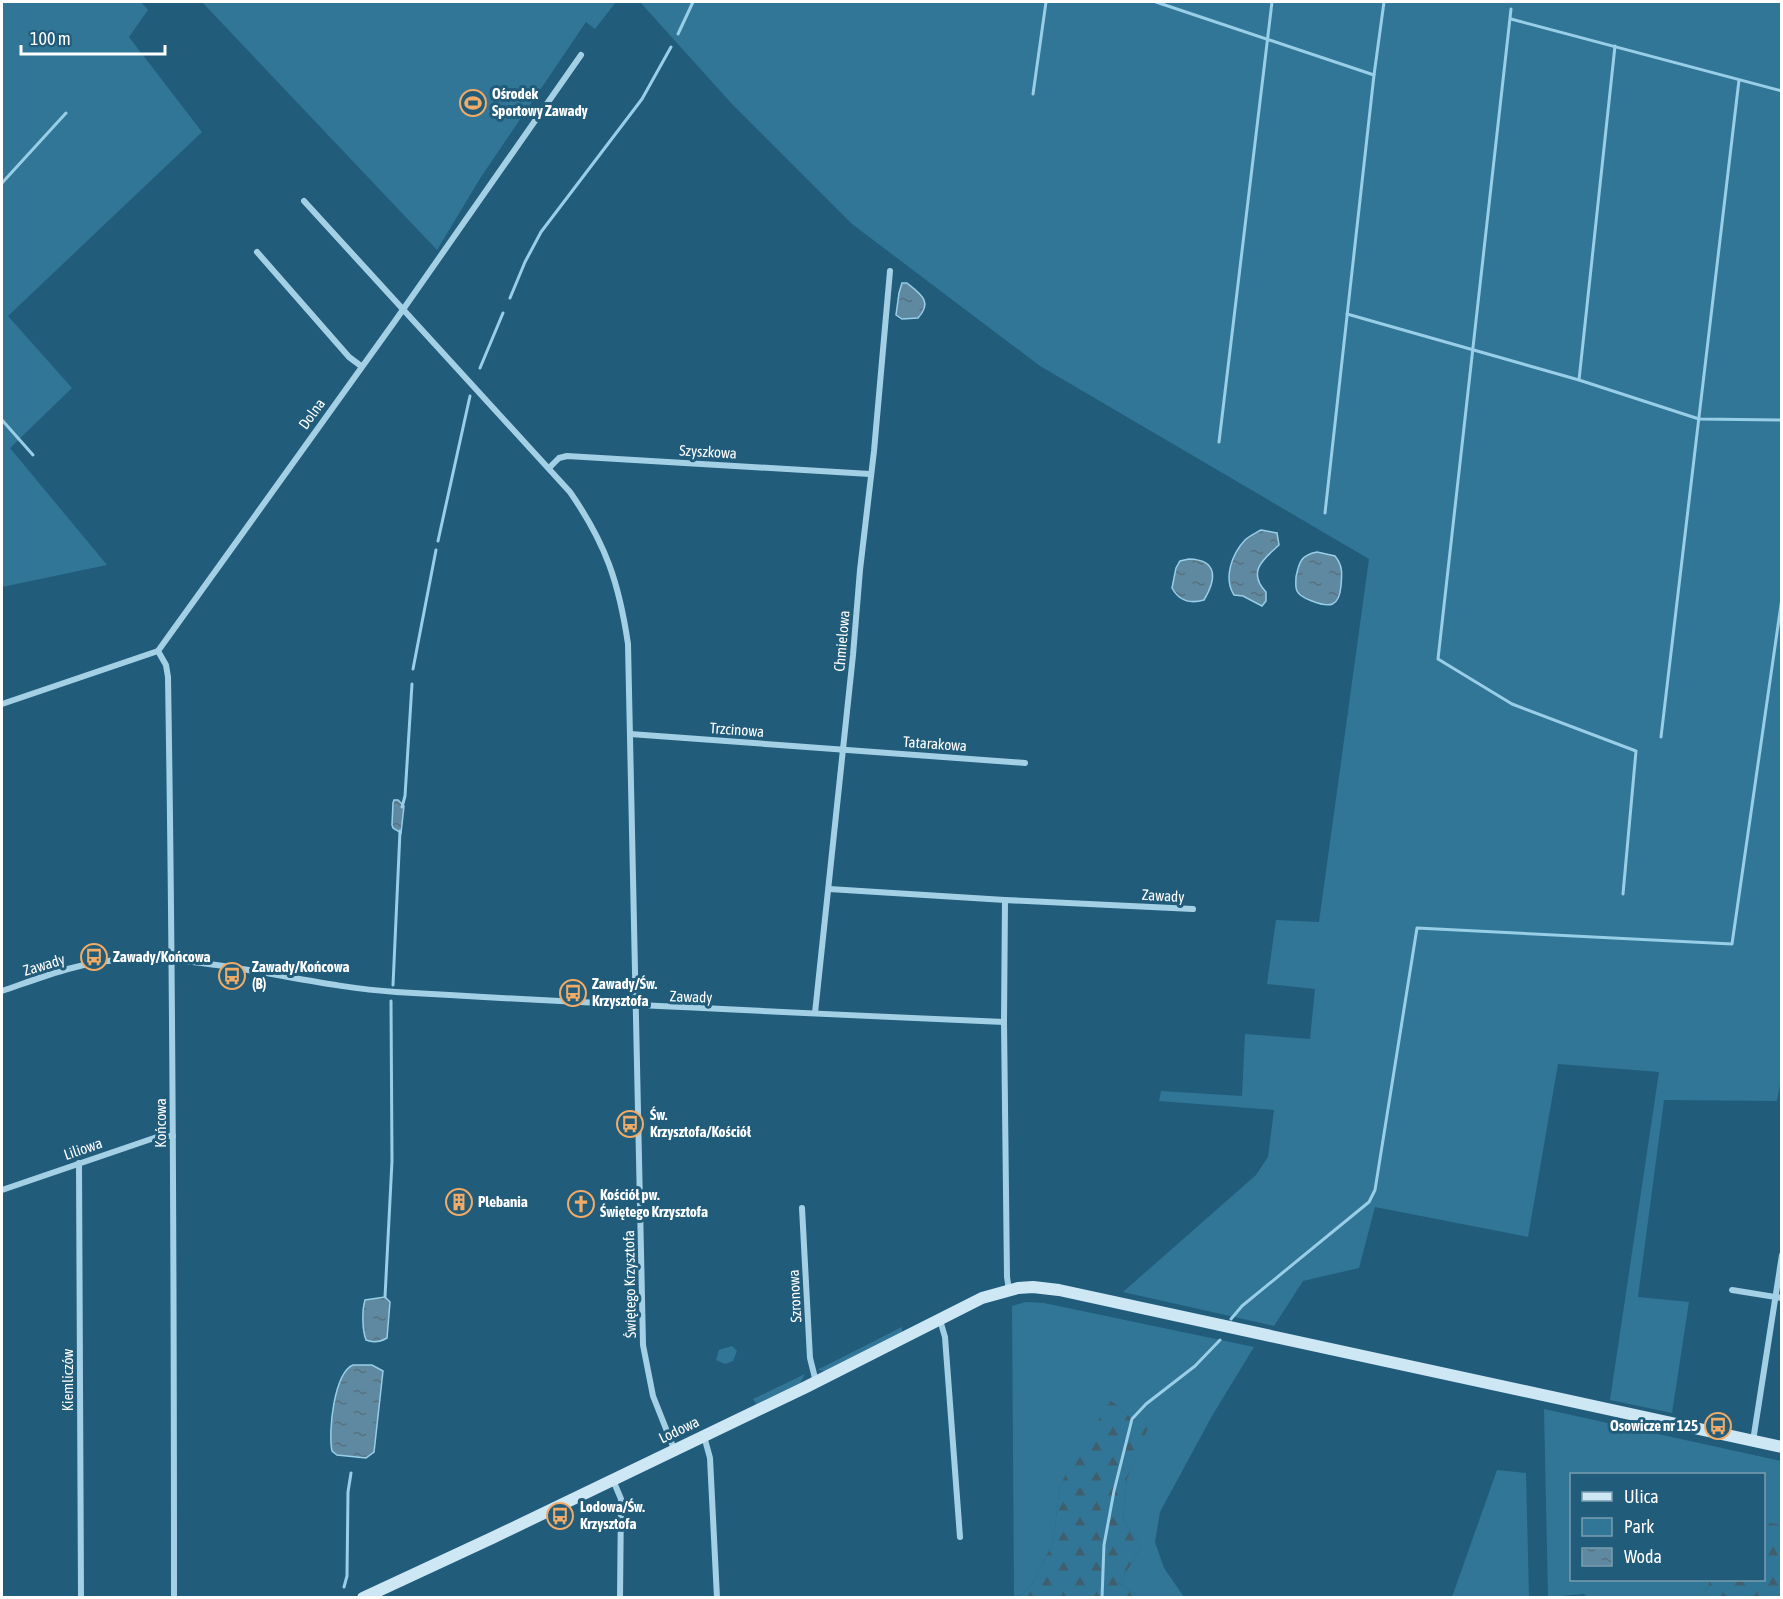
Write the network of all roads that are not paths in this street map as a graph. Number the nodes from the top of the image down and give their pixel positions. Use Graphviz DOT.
graph roads {
  1 [pos="581,55"];
  2 [pos="303,201"];
  3 [pos="256,252"];
  4 [pos="890,271"];
  5 [pos="403,310"];
  6 [pos="361,366"];
  7 [pos="549,468"];
  8 [pos="870,474"];
  9 [pos="158,651"];
  10 [pos="2,704"];
  11 [pos="630,734"];
  12 [pos="843,749"];
  13 [pos="1025,763"];
  14 [pos="829,889"];
  15 [pos="1005,900"];
  16 [pos="1193,909"];
  17 [pos="172,961"];
  18 [pos="2,991"];
  19 [pos="637,1005"];
  20 [pos="815,1013"];
  21 [pos="1004,1022"];
  22 [pos="173,1136"];
  23 [pos="79,1163"];
  24 [pos="2,1190"];
  25 [pos="802,1208"];
  26 [pos="1782,1255"];
  27 [pos="1009,1290"];
  28 [pos="1732,1290"];
  29 [pos="1778,1298"];
  30 [pos="940,1320"];
  31 [pos="816,1382"];
  32 [pos="703,1435"];
  33 [pos="1753,1442"];
  34 [pos="1782,1447"];
  35 [pos="674,1449"];
  36 [pos="613,1479"];
  37 [pos="960,1537"];
  38 [pos="81,1598"];
  39 [pos="174,1598"];
  40 [pos="363,1598"];
  41 [pos="620,1598"];
  42 [pos="717,1598"];
  1 -- 5 [label="street, Dolna"];
  2 -- 5 [label="street, Świętego Krzysztofa"];
  3 -- 6 [label="street"];
  4 -- 8 [label="street, Chmielowa"];
  5 -- 6 [label="street, Dolna"];
  5 -- 7 [label="street, Świętego Krzysztofa"];
  6 -- 9 [label="street, Dolna"];
  7 -- 8 [label="street, Szyszkowa"];
  7 -- 11 [label="street, Świętego Krzysztofa"];
  8 -- 12 [label="street, Chmielowa"];
  9 -- 10 [label="street"];
  9 -- 17 [label="street, Końcowa"];
  11 -- 12 [label="street, Trzcinowa"];
  11 -- 19 [label="street, Świętego Krzysztofa"];
  12 -- 13 [label="street, Tatarakowa"];
  12 -- 14 [label="street, Chmielowa"];
  14 -- 15 [label="street, Zawady"];
  14 -- 20 [label="street, Chmielowa"];
  15 -- 16 [label="street, Zawady"];
  15 -- 21 [label="street"];
  17 -- 18 [label="street, Zawady"];
  17 -- 19 [label="street, Zawady"];
  17 -- 22 [label="street, Końcowa"];
  19 -- 20 [label="street, Zawady"];
  19 -- 35 [label="street, Świętego Krzysztofa"];
  20 -- 21 [label="street, Zawady"];
  21 -- 27 [label="street"];
  22 -- 23 [label="street, Liliowa"];
  22 -- 39 [label="street, Końcowa"];
  23 -- 24 [label="street, Liliowa"];
  23 -- 38 [label="street, Kiemliczów"];
  25 -- 31 [label="street, Szronowa"];
  26 -- 29 [label="street"];
  27 -- 30 [label="street, Lodowa"];
  27 -- 33 [label="street, Lodowa"];
  28 -- 29 [label="street"];
  29 -- 33 [label="street"];
  30 -- 31 [label="street, Lodowa"];
  30 -- 37 [label="street"];
  31 -- 32 [label="street, Lodowa"];
  32 -- 35 [label="street, Lodowa"];
  32 -- 42 [label="street"];
  33 -- 34 [label="street, Lodowa"];
  35 -- 36 [label="street, Lodowa"];
  36 -- 40 [label="street, Lodowa"];
  36 -- 41 [label="street"];
}
